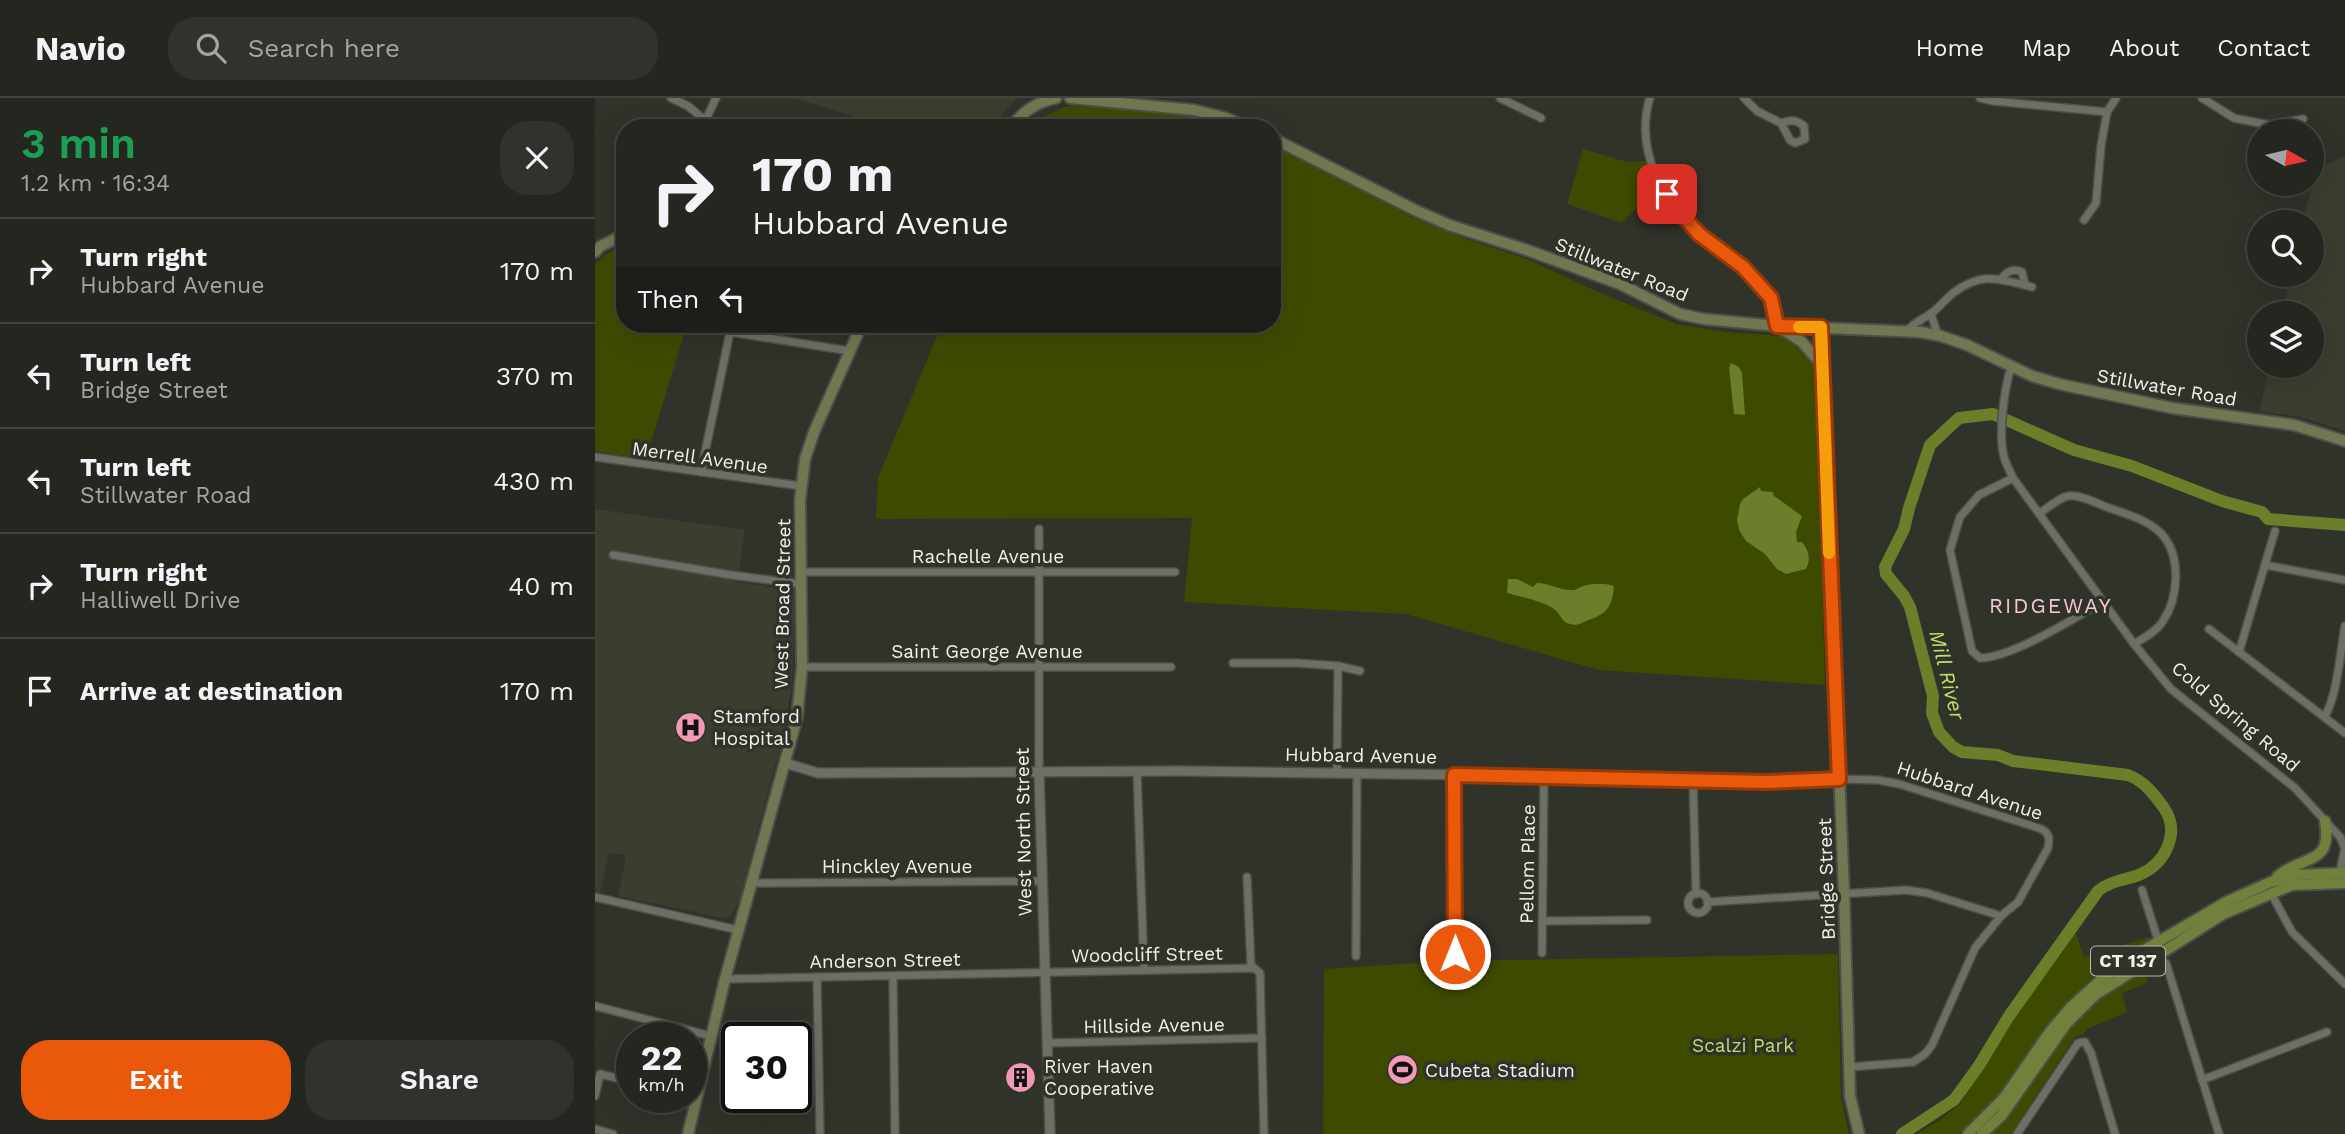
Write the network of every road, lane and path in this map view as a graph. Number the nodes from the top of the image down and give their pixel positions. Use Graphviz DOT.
graph roads {
  1 [pos="671,98"];
  2 [pos="716,98"];
  3 [pos="1056,98"];
  4 [pos="1070,98"];
  5 [pos="1189,98"];
  6 [pos="1500,98"];
  7 [pos="1650,98"];
  8 [pos="1744,98"];
  9 [pos="1980,98"];
  10 [pos="2116,98"];
  11 [pos="2202,98"];
  12 [pos="1180,108"];
  13 [pos="2107,113"];
  14 [pos="1541,118"];
  15 [pos="700,119"];
  16 [pos="706,119"];
  17 [pos="1018,119"];
  18 [pos="1225,119"];
  19 [pos="2247,120"];
  20 [pos="1781,123"];
  21 [pos="1281,143"];
  22 [pos="2084,220"];
  23 [pos="616,238"];
  24 [pos="597,248"];
  25 [pos="2001,279"];
  26 [pos="1931,314"];
  27 [pos="1777,326"];
  28 [pos="1821,327"];
  29 [pos="1907,331"];
  30 [pos="730,333"];
  31 [pos="736,333"];
  32 [pos="858,333"];
  33 [pos="1938,335"];
  34 [pos="850,351"];
  35 [pos="1822,365"];
  36 [pos="2011,367"];
  37 [pos="2345,441"];
  38 [pos="595,457"];
  39 [pos="701,472"];
  40 [pos="2013,478"];
  41 [pos="801,486"];
  42 [pos="2040,513"];
  43 [pos="1039,529"];
  44 [pos="2275,531"];
  45 [pos="613,555"];
  46 [pos="2265,565"];
  47 [pos="802,572"];
  48 [pos="1039,572"];
  49 [pos="1175,572"];
  50 [pos="2345,580"];
  51 [pos="802,584"];
  52 [pos="2103,602"];
  53 [pos="2345,626"];
  54 [pos="2209,629"];
  55 [pos="2134,644"];
  56 [pos="2239,652"];
  57 [pos="1233,663"];
  58 [pos="1338,666"];
  59 [pos="802,667"];
  60 [pos="1039,667"];
  61 [pos="1171,667"];
  62 [pos="1360,671"];
  63 [pos="2325,716"];
  64 [pos="2345,733"];
  65 [pos="785,763"];
  66 [pos="1039,771"];
  67 [pos="1137,771"];
  68 [pos="1337,772"];
  69 [pos="1357,773"];
  70 [pos="1454,775"];
  71 [pos="1544,776"];
  72 [pos="1693,779"];
  73 [pos="1839,779"];
  74 [pos="2325,821"];
  75 [pos="2327,842"];
  76 [pos="2344,845"];
  77 [pos="2345,873"];
  78 [pos="1247,877"];
  79 [pos="1042,881"];
  80 [pos="2345,882"];
  81 [pos="751,883"];
  82 [pos="2271,888"];
  83 [pos="2142,890"];
  84 [pos="1845,892"];
  85 [pos="1696,894"];
  86 [pos="595,897"];
  87 [pos="1707,902"];
  88 [pos="2001,916"];
  89 [pos="1647,920"];
  90 [pos="1542,921"];
  91 [pos="738,930"];
  92 [pos="2159,943"];
  93 [pos="1542,953"];
  94 [pos="1455,954"];
  95 [pos="1356,956"];
  96 [pos="2166,963"];
  97 [pos="1251,967"];
  98 [pos="1144,969"];
  99 [pos="1045,972"];
  100 [pos="817,977"];
  101 [pos="893,977"];
  102 [pos="725,979"];
  103 [pos="2345,984"];
  104 [pos="595,1006"];
  105 [pos="2327,1032"];
  106 [pos="711,1036"];
  107 [pos="1262,1038"];
  108 [pos="1048,1043"];
  109 [pos="707,1049"];
  110 [pos="1850,1068"];
  111 [pos="616,1078"];
  112 [pos="2202,1080"];
  113 [pos="595,1096"];
  114 [pos="690,1113"];
  115 [pos="595,1129"];
  116 [pos="613,1134"];
  117 [pos="688,1134"];
  118 [pos="820,1134"];
  119 [pos="895,1134"];
  120 [pos="1050,1134"];
  121 [pos="1264,1134"];
  122 [pos="1859,1134"];
  123 [pos="1968,1134"];
  124 [pos="1982,1134"];
  125 [pos="2017,1134"];
  126 [pos="2115,1134"];
  127 [pos="2219,1134"];
  1 -- 15 [label="street"];
  2 -- 16 [label="street"];
  3 -- 17 [label="main road"];
  4 -- 12 [label="main road"];
  5 -- 12 [label="main road"];
  6 -- 14 [label="street"];
  7 -- 27 [label="street"];
  8 -- 20 [label="street"];
  9 -- 13 [label="street"];
  10 -- 13 [label="street"];
  11 -- 19 [label="street"];
  12 -- 18 [label="main road"];
  13 -- 22 [label="street"];
  21 -- 27 [label="main road, Stillwater Road"];
  23 -- 24 [label="main road"];
  25 -- 25 [label="street"];
  25 -- 26 [label="street"];
  26 -- 29 [label="street"];
  26 -- 33 [label="street"];
  27 -- 28 [label="main road, Stillwater Road"];
  27 -- 35 [label="main road"];
  28 -- 29 [label="main road, Stillwater Road"];
  28 -- 35 [label="main road, Bridge Street"];
  29 -- 33 [label="main road, Stillwater Road"];
  30 -- 39 [label="street"];
  31 -- 34 [label="street"];
  32 -- 34 [label="main road, West Broad Street"];
  33 -- 36 [label="main road, Stillwater Road"];
  34 -- 41 [label="main road, West Broad Street"];
  35 -- 73 [label="main road, Bridge Street"];
  36 -- 37 [label="main road, Stillwater Road"];
  36 -- 40 [label="street, Cold Spring Road"];
  38 -- 39 [label="street, Merrell Avenue"];
  39 -- 41 [label="street, Merrell Avenue"];
  40 -- 42 [label="street, Cold Spring Road"];
  40 -- 52 [label="street"];
  41 -- 47 [label="main road, West Broad Street"];
  42 -- 52 [label="street, Cold Spring Road"];
  42 -- 55 [label="street"];
  43 -- 48 [label="street, West North Street"];
  44 -- 46 [label="street"];
  45 -- 51 [label="street"];
  46 -- 50 [label="street"];
  46 -- 56 [label="street"];
  47 -- 48 [label="street, Rachelle Avenue"];
  47 -- 51 [label="main road, West Broad Street"];
  48 -- 49 [label="street, Rachelle Avenue"];
  48 -- 60 [label="street, West North Street"];
  51 -- 59 [label="main road, West Broad Street"];
  52 -- 55 [label="street, Cold Spring Road"];
  53 -- 63 [label="street"];
  54 -- 56 [label="street"];
  55 -- 74 [label="street, Cold Spring Road"];
  56 -- 63 [label="street"];
  57 -- 58 [label="street"];
  58 -- 62 [label="street"];
  58 -- 68 [label="street"];
  59 -- 60 [label="street, Saint George Avenue"];
  59 -- 65 [label="main road, West Broad Street"];
  60 -- 61 [label="street, Saint George Avenue"];
  60 -- 66 [label="street, West North Street"];
  63 -- 64 [label="street"];
  65 -- 66 [label="street, Hubbard Avenue"];
  65 -- 81 [label="main road, West Broad Street"];
  66 -- 67 [label="street, Hubbard Avenue"];
  66 -- 79 [label="street, West North Street"];
  67 -- 68 [label="street, Hubbard Avenue"];
  67 -- 98 [label="street"];
  68 -- 69 [label="street, Hubbard Avenue"];
  69 -- 70 [label="street, Hubbard Avenue"];
  69 -- 95 [label="street"];
  70 -- 71 [label="street, Hubbard Avenue"];
  70 -- 94 [label="street"];
  71 -- 72 [label="street, Hubbard Avenue"];
  71 -- 90 [label="street, Pellom Place"];
  72 -- 73 [label="street, Hubbard Avenue"];
  72 -- 85 [label="street"];
  73 -- 84 [label="main road, Bridge Street"];
  73 -- 88 [label="street, Hubbard Avenue"];
  74 -- 75 [label="main road"];
  74 -- 76 [label="street, Cold Spring Road"];
  75 -- 76 [label="main road"];
  75 -- 82 [label="main road"];
  76 -- 77 [label="street"];
  77 -- 80 [label="street"];
  77 -- 82 [label="main road, CT 137"];
  78 -- 97 [label="street"];
  79 -- 81 [label="street, Hinckley Avenue"];
  79 -- 99 [label="street, West North Street"];
  80 -- 82 [label="main road, CT 137"];
  81 -- 91 [label="main road, West Broad Street"];
  82 -- 92 [label="main road, CT 137"];
  82 -- 103 [label="street"];
  82 -- 124 [label="main road, CT 137"];
  83 -- 92 [label="street"];
  84 -- 87 [label="street"];
  84 -- 88 [label="street"];
  84 -- 110 [label="main road, Bridge Street"];
  85 -- 87 [label="street"];
  85 -- 87 [label="street"];
  86 -- 91 [label="street"];
  88 -- 110 [label="street"];
  89 -- 90 [label="street"];
  90 -- 93 [label="street, Pellom Place"];
  91 -- 102 [label="main road, West Broad Street"];
  92 -- 123 [label="main road, CT 137"];
  96 -- 112 [label="street"];
  97 -- 98 [label="street, Woodcliff Street"];
  97 -- 107 [label="street"];
  98 -- 99 [label="street, Woodcliff Street"];
  99 -- 101 [label="street, Anderson Street"];
  99 -- 108 [label="street, West North Street"];
  100 -- 101 [label="street, Anderson Street"];
  100 -- 102 [label="street, Anderson Street"];
  100 -- 118 [label="street"];
  101 -- 119 [label="street"];
  102 -- 106 [label="main road, West Broad Street"];
  104 -- 106 [label="street"];
  105 -- 112 [label="street"];
  106 -- 109 [label="main road, West Broad Street"];
  107 -- 108 [label="street, Hillside Avenue"];
  107 -- 121 [label="street"];
  108 -- 120 [label="street, West North Street"];
  110 -- 122 [label="main road, Bridge Street"];
  111 -- 113 [label="street"];
  112 -- 127 [label="street"];
  114 -- 117 [label="main road, West Broad Street"];
  115 -- 116 [label="street"];
  125 -- 126 [label="street"];
}
